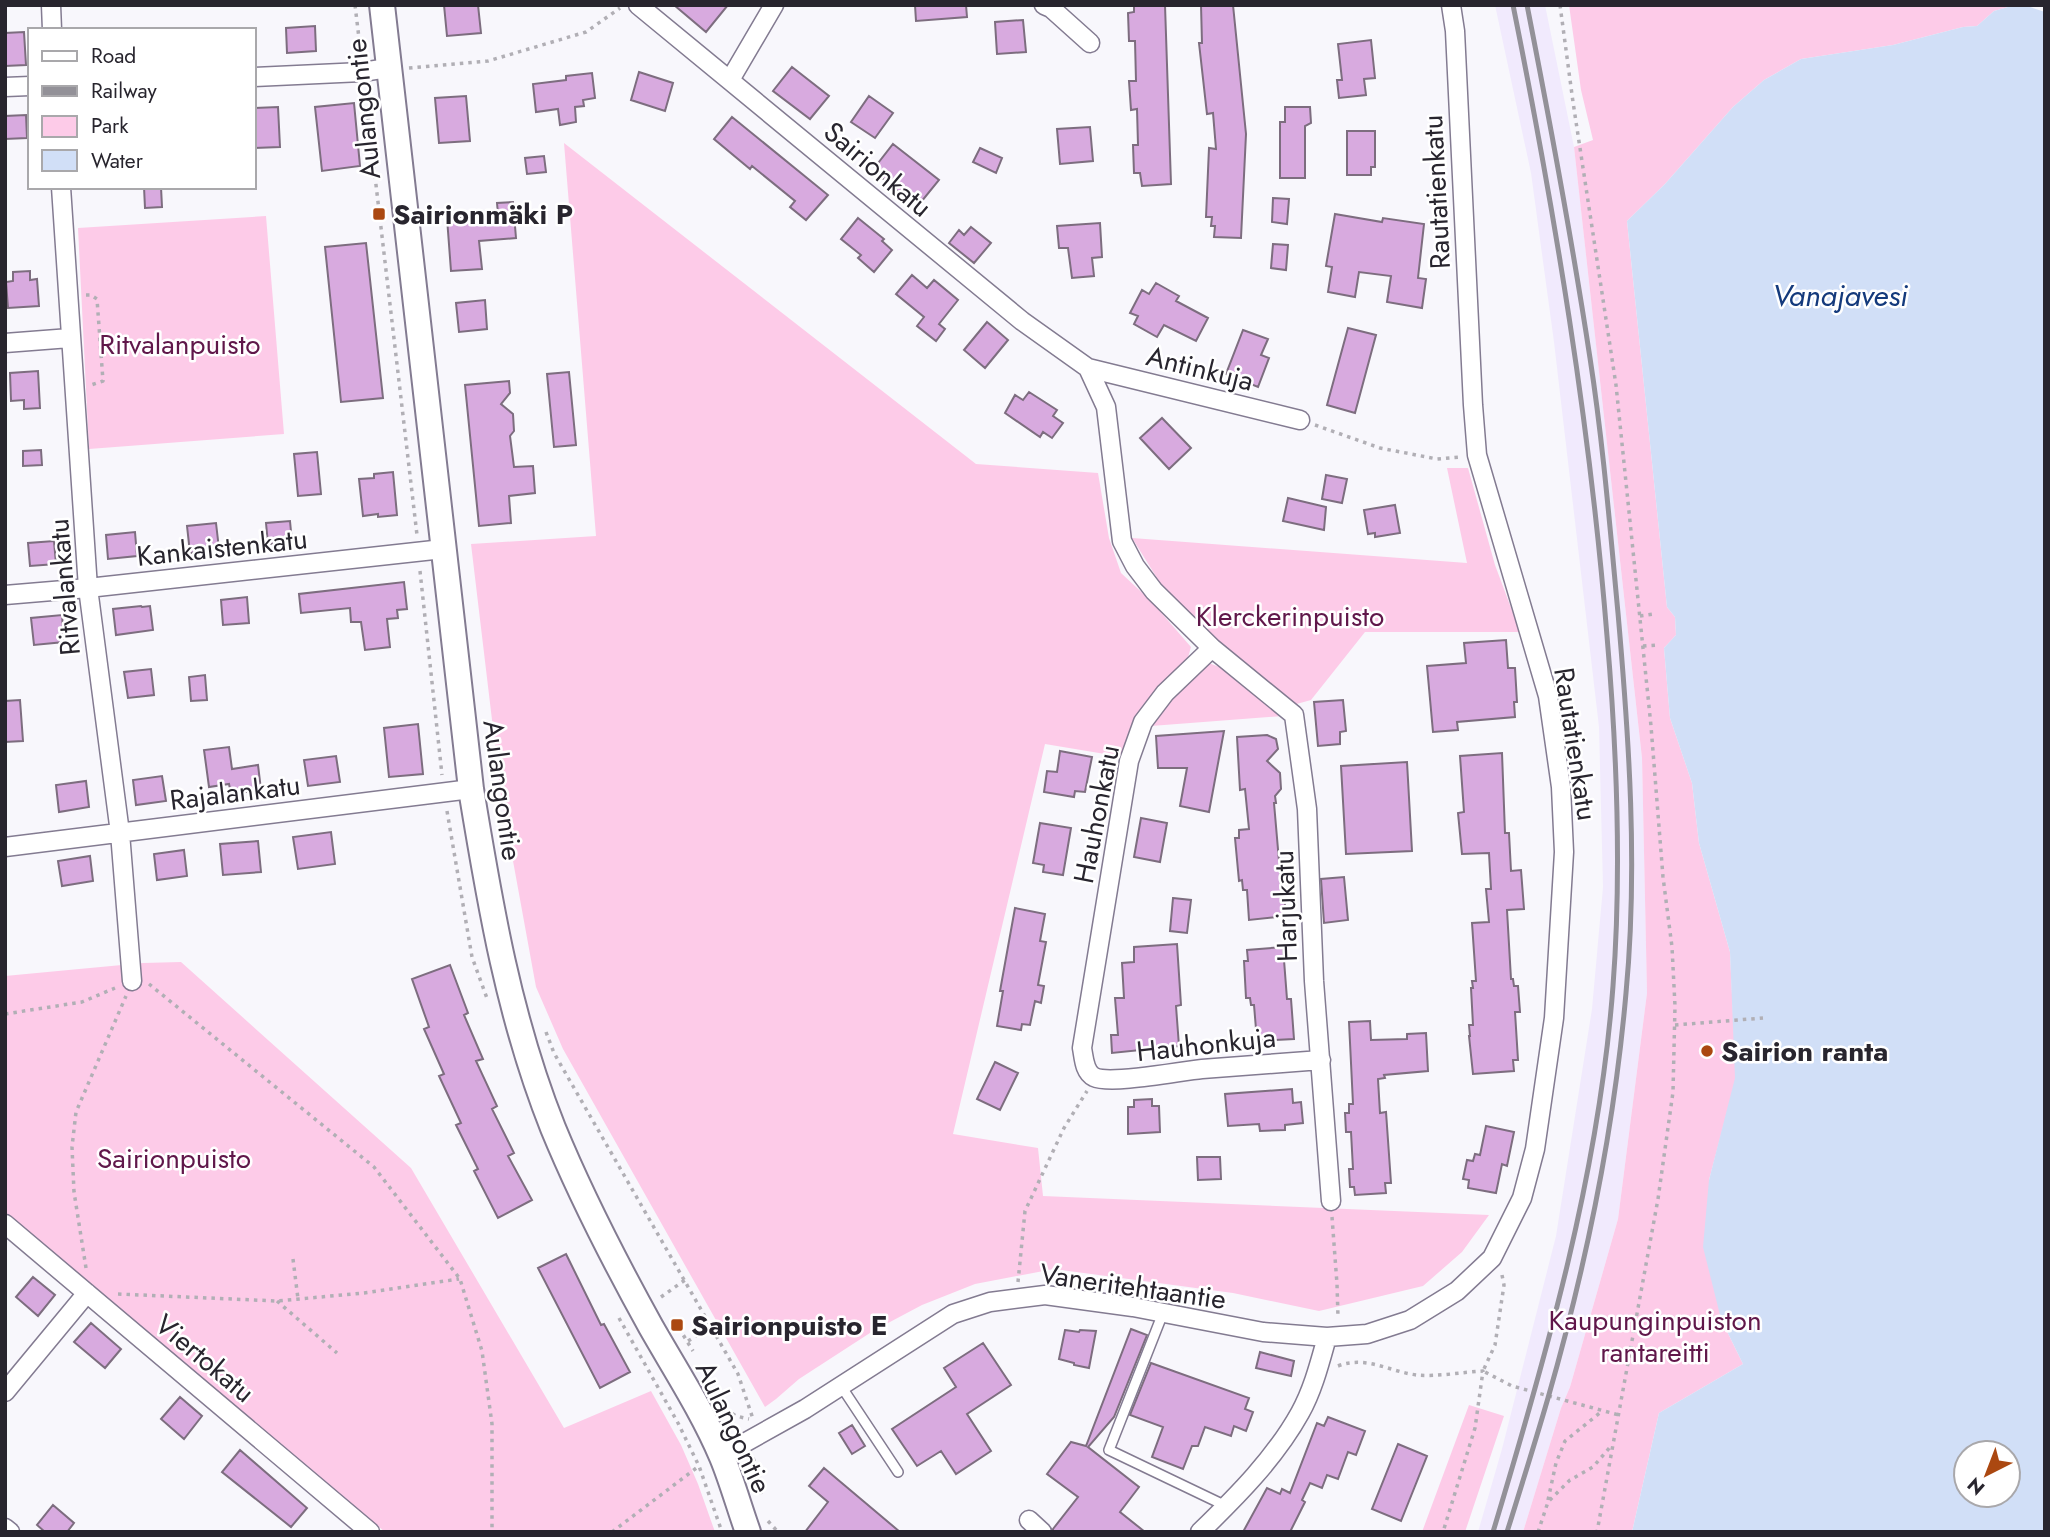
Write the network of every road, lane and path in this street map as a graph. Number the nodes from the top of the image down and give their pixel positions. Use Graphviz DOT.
graph roads {
  1 [pos="51,5"];
  2 [pos="382,5"];
  3 [pos="625,5"];
  4 [pos="638,5"];
  5 [pos="774,5"];
  6 [pos="1045,5"];
  7 [pos="1451,5"];
  8 [pos="1560,5"];
  9 [pos="52,28"];
  10 [pos="1090,43"];
  11 [pos="398,68"];
  12 [pos="256,77"];
  13 [pos="730,80"];
  14 [pos="28,86"];
  15 [pos="5,87"];
  16 [pos="61,189"];
  17 [pos="69,297"];
  18 [pos="70,338"];
  19 [pos="5,342"];
  20 [pos="1088,368"];
  21 [pos="75,387"];
  22 [pos="1300,420"];
  23 [pos="1477,455"];
  24 [pos="443,549"];
  25 [pos="89,588"];
  26 [pos="5,595"];
  27 [pos="1654,614"];
  28 [pos="1640,616"];
  29 [pos="1657,645"];
  30 [pos="1643,646"];
  31 [pos="1212,648"];
  32 [pos="471,789"];
  33 [pos="120,833"];
  34 [pos="5,847"];
  35 [pos="132,981"];
  36 [pos="5,1014"];
  37 [pos="1763,1018"];
  38 [pos="1675,1025"];
  39 [pos="543,1026"];
  40 [pos="1321,1059"];
  41 [pos="1096,1078"];
  42 [pos="1331,1201"];
  43 [pos="5,1224"];
  44 [pos="1492,1258"];
  45 [pos="293,1259"];
  46 [pos="460,1279"];
  47 [pos="685,1280"];
  48 [pos="1018,1286"];
  49 [pos="87,1293"];
  50 [pos="298,1299"];
  51 [pos="276,1301"];
  52 [pos="666,1306"];
  53 [pos="1163,1313"];
  54 [pos="1338,1319"];
  55 [pos="677,1325"];
  56 [pos="711,1327"];
  57 [pos="1327,1337"];
  58 [pos="688,1341"];
  59 [pos="337,1353"];
  60 [pos="694,1353"];
  61 [pos="1350,1361"];
  62 [pos="1483,1371"];
  63 [pos="840,1385"];
  64 [pos="5,1392"];
  65 [pos="1602,1411"];
  66 [pos="763,1415"];
  67 [pos="1619,1415"];
  68 [pos="751,1441"];
  69 [pos="1614,1443"];
  70 [pos="710,1461"];
  71 [pos="898,1472"];
  72 [pos="1548,1502"];
  73 [pos="762,1505"];
  74 [pos="1226,1506"];
  75 [pos="758,1524"];
  76 [pos="5,1528"];
  77 [pos="10,1532"];
  78 [pos="370,1532"];
  79 [pos="492,1532"];
  80 [pos="612,1532"];
  81 [pos="1200,1532"];
  82 [pos="1443,1532"];
  83 [pos="1538,1532"];
  84 [pos="1597,1532"];
  1 -- 9 [label="street"];
  2 -- 11 [label="main road, Aulangontie"];
  3 -- 11 [label="path"];
  4 -- 13 [label="street, Sairionkatu"];
  5 -- 13 [label="street"];
  6 -- 10 [label="street"];
  7 -- 23 [label="street, Rautatienkatu"];
  8 -- 28 [label="path"];
  11 -- 12 [label="street"];
  11 -- 24 [label="main road, Aulangontie"];
  13 -- 20 [label="street, Sairionkatu"];
  14 -- 15 [label="street"];
  16 -- 17 [label="street, Ritvalankatu"];
  17 -- 18 [label="street, Ritvalankatu"];
  17 -- 21 [label="path"];
  18 -- 19 [label="street"];
  18 -- 21 [label="street, Ritvalankatu"];
  20 -- 22 [label="street, Antinkuja"];
  20 -- 31 [label="street"];
  21 -- 25 [label="street, Ritvalankatu"];
  22 -- 23 [label="path"];
  23 -- 44 [label="street, Rautatienkatu"];
  24 -- 25 [label="street, Kankaistenkatu"];
  24 -- 32 [label="main road, Aulangontie"];
  25 -- 26 [label="street, Kankaistenkatu"];
  25 -- 33 [label="street, Ritvalankatu"];
  27 -- 28 [label="path"];
  28 -- 30 [label="path"];
  29 -- 30 [label="path"];
  30 -- 38 [label="path"];
  31 -- 40 [label="street, Harjukatu"];
  31 -- 41 [label="street, Hauhonkatu"];
  32 -- 33 [label="street, Rajalankatu"];
  32 -- 70 [label="main road, Aulangontie"];
  33 -- 34 [label="street, Rajalankatu"];
  33 -- 35 [label="street, Ritvalankatu"];
  35 -- 36 [label="path"];
  35 -- 46 [label="path"];
  35 -- 49 [label="path"];
  37 -- 38 [label="path"];
  38 -- 67 [label="path"];
  39 -- 47 [label="path"];
  40 -- 41 [label="street, Hauhonkuja"];
  40 -- 42 [label="street, Harjukatu"];
  41 -- 48 [label="path"];
  42 -- 54 [label="path"];
  43 -- 49 [label="street, Viertokatu"];
  44 -- 57 [label="street, Rautatienkatu"];
  44 -- 62 [label="path"];
  45 -- 50 [label="path"];
  46 -- 50 [label="path"];
  46 -- 79 [label="path"];
  47 -- 52 [label="path"];
  47 -- 56 [label="path"];
  49 -- 51 [label="path"];
  49 -- 64 [label="street"];
  49 -- 78 [label="street, Viertokatu"];
  50 -- 51 [label="path"];
  51 -- 59 [label="path"];
  53 -- 57 [label="street, Vaneritehtaantie"];
  53 -- 63 [label="street, Vaneritehtaantie"];
  53 -- 74 [label="lane"];
  55 -- 58 [label="path"];
  56 -- 58 [label="path"];
  56 -- 66 [label="path"];
  57 -- 74 [label="street"];
  58 -- 60 [label="path"];
  61 -- 62 [label="path"];
  62 -- 65 [label="path"];
  62 -- 82 [label="path"];
  63 -- 68 [label="street, Vaneritehtaantie"];
  63 -- 71 [label="lane"];
  65 -- 67 [label="path"];
  65 -- 72 [label="path"];
  67 -- 69 [label="path"];
  68 -- 70 [label="street, Vaneritehtaantie"];
  68 -- 73 [label="path"];
  69 -- 72 [label="path"];
  69 -- 84 [label="path"];
  70 -- 75 [label="main road, Aulangontie"];
  70 -- 80 [label="path"];
  72 -- 83 [label="path"];
  74 -- 81 [label="street"];
  76 -- 77 [label="street"];
}
